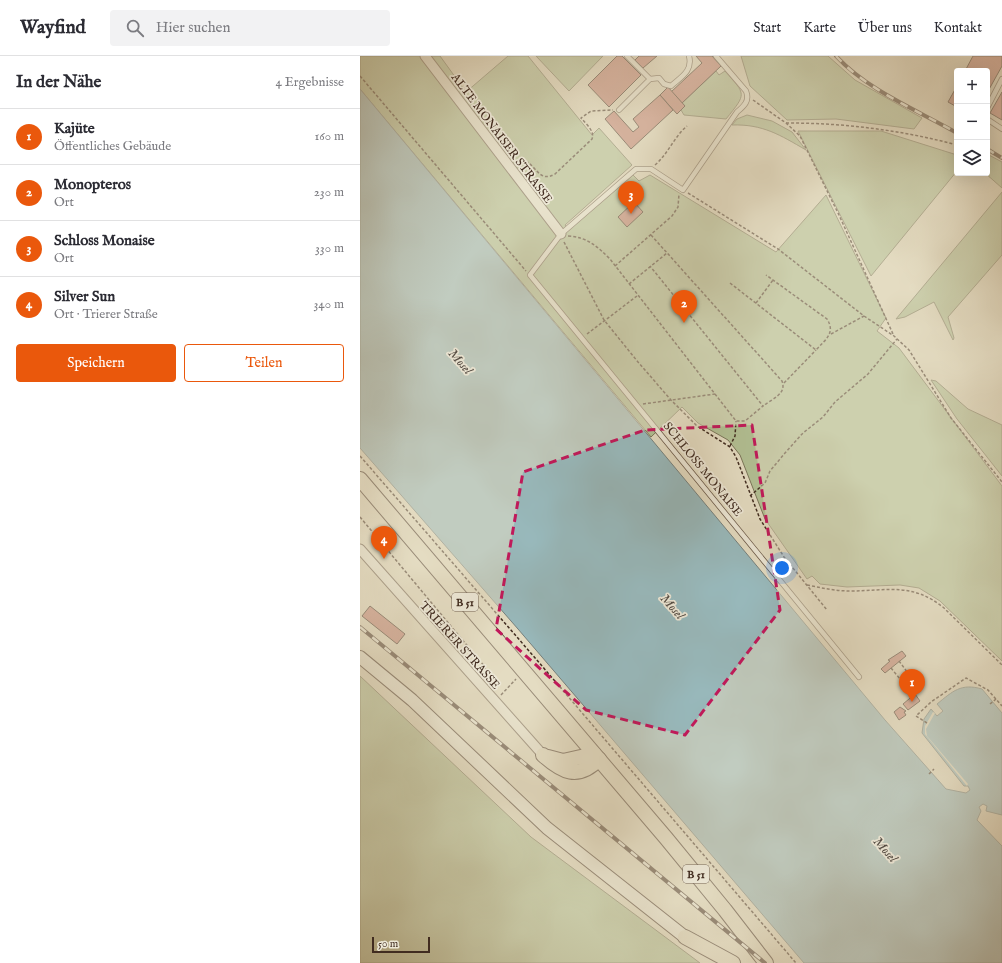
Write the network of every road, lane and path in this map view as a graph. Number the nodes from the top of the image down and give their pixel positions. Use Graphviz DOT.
graph roads {
  1 [pos="425,56"];
  2 [pos="627,56"];
  3 [pos="689,56"];
  4 [pos="716,56"];
  5 [pos="360,76"];
  6 [pos="650,79"];
  7 [pos="1002,79"];
  8 [pos="748,96"];
  9 [pos="989,104"];
  10 [pos="619,110"];
  11 [pos="990,121"];
  12 [pos="786,123"];
  13 [pos="687,126"];
  14 [pos="1002,129"];
  15 [pos="954,144"];
  16 [pos="510,168"];
  17 [pos="651,169"];
  18 [pos="681,189"];
  19 [pos="561,234"];
  20 [pos="651,235"];
  21 [pos="667,253"];
  22 [pos="615,266"];
  23 [pos="650,266"];
  24 [pos="530,275"];
  25 [pos="766,275"];
  26 [pos="773,280"];
  27 [pos="730,283"];
  28 [pos="629,284"];
  29 [pos="638,296"];
  30 [pos="756,303"];
  31 [pos="864,316"];
  32 [pos="604,320"];
  33 [pos="831,334"];
  34 [pos="894,336"];
  35 [pos="582,338"];
  36 [pos="897,338"];
  37 [pos="816,350"];
  38 [pos="783,384"];
  39 [pos="715,394"];
  40 [pos="671,400"];
  41 [pos="638,406"];
  42 [pos="763,406"];
  43 [pos="736,421"];
  44 [pos="730,446"];
  45 [pos="360,456"];
  46 [pos="360,479"];
  47 [pos="1002,482"];
  48 [pos="750,496"];
  49 [pos="360,517"];
  50 [pos="360,549"];
  51 [pos="807,585"];
  52 [pos="827,610"];
  53 [pos="360,657"];
  54 [pos="536,659"];
  55 [pos="899,662"];
  56 [pos="532,663"];
  57 [pos="1002,665"];
  58 [pos="891,668"];
  59 [pos="907,672"];
  60 [pos="859,677"];
  61 [pos="518,678"];
  62 [pos="485,679"];
  63 [pos="918,688"];
  64 [pos="996,699"];
  65 [pos="494,701"];
  66 [pos="990,704"];
  67 [pos="1002,706"];
  68 [pos="927,723"];
  69 [pos="570,726"];
  70 [pos="543,755"];
  71 [pos="596,757"];
  72 [pos="568,760"];
  73 [pos="934,769"];
  74 [pos="929,774"];
  75 [pos="685,937"];
  76 [pos="720,963"];
  77 [pos="733,963"];
  78 [pos="766,963"];
  79 [pos="796,963"];
  1 -- 16 [label="street, ALTE MONAISER STRASSE"];
  2 -- 6 [label="lane"];
  3 -- 6 [label="lane"];
  4 -- 8 [label="lane"];
  5 -- 24 [label="path"];
  6 -- 10 [label="lane"];
  7 -- 9 [label="lane"];
  8 -- 12 [label="path"];
  8 -- 18 [label="lane"];
  10 -- 16 [label="path"];
  11 -- 14 [label="lane"];
  12 -- 15 [label="path"];
  12 -- 34 [label="path"];
  13 -- 17 [label="path"];
  16 -- 19 [label="street, ALTE MONAISER STRASSE"];
  17 -- 18 [label="lane"];
  17 -- 19 [label="lane"];
  18 -- 20 [label="path"];
  18 -- 31 [label="path"];
  19 -- 22 [label="path"];
  19 -- 24 [label="lane"];
  19 -- 32 [label="path"];
  20 -- 21 [label="path"];
  20 -- 22 [label="path"];
  21 -- 23 [label="path"];
  21 -- 38 [label="path"];
  22 -- 28 [label="path"];
  23 -- 28 [label="path"];
  23 -- 42 [label="path"];
  24 -- 35 [label="lane, SCHLOSS MONAISE"];
  25 -- 26 [label="path"];
  26 -- 30 [label="path"];
  26 -- 33 [label="path"];
  27 -- 30 [label="path"];
  28 -- 29 [label="path"];
  29 -- 32 [label="path"];
  29 -- 39 [label="path"];
  30 -- 37 [label="path"];
  31 -- 33 [label="path"];
  31 -- 34 [label="path"];
  32 -- 35 [label="path"];
  32 -- 40 [label="path"];
  33 -- 37 [label="path"];
  34 -- 36 [label="path"];
  35 -- 41 [label="lane, SCHLOSS MONAISE"];
  36 -- 47 [label="path"];
  36 -- 48 [label="path"];
  37 -- 38 [label="path"];
  38 -- 42 [label="path"];
  39 -- 40 [label="path"];
  39 -- 43 [label="path"];
  40 -- 41 [label="path"];
  40 -- 44 [label="path"];
  41 -- 60 [label="lane, SCHLOSS MONAISE"];
  42 -- 43 [label="path"];
  43 -- 44 [label="path"];
  44 -- 48 [label="path"];
  45 -- 54 [label="path"];
  46 -- 69 [label="main road, B 51"];
  48 -- 51 [label="path"];
  49 -- 62 [label="path"];
  50 -- 65 [label="street, TRIERER STRASSE"];
  51 -- 52 [label="path"];
  51 -- 57 [label="path"];
  53 -- 75 [label="street"];
  54 -- 56 [label="path"];
  54 -- 79 [label="path"];
  55 -- 59 [label="path"];
  58 -- 59 [label="path"];
  59 -- 63 [label="path"];
  61 -- 65 [label="path"];
  64 -- 66 [label="path"];
  64 -- 67 [label="path"];
  64 -- 68 [label="path"];
  65 -- 70 [label="street, TRIERER STRASSE"];
  69 -- 71 [label="main road, B 51"];
  69 -- 72 [label="main road"];
  70 -- 71 [label="main road"];
  70 -- 72 [label="main road"];
  71 -- 72 [label="main road"];
  71 -- 78 [label="main road, B 51"];
  73 -- 74 [label="path"];
  75 -- 76 [label="main road"];
  75 -- 77 [label="main road"];
}
